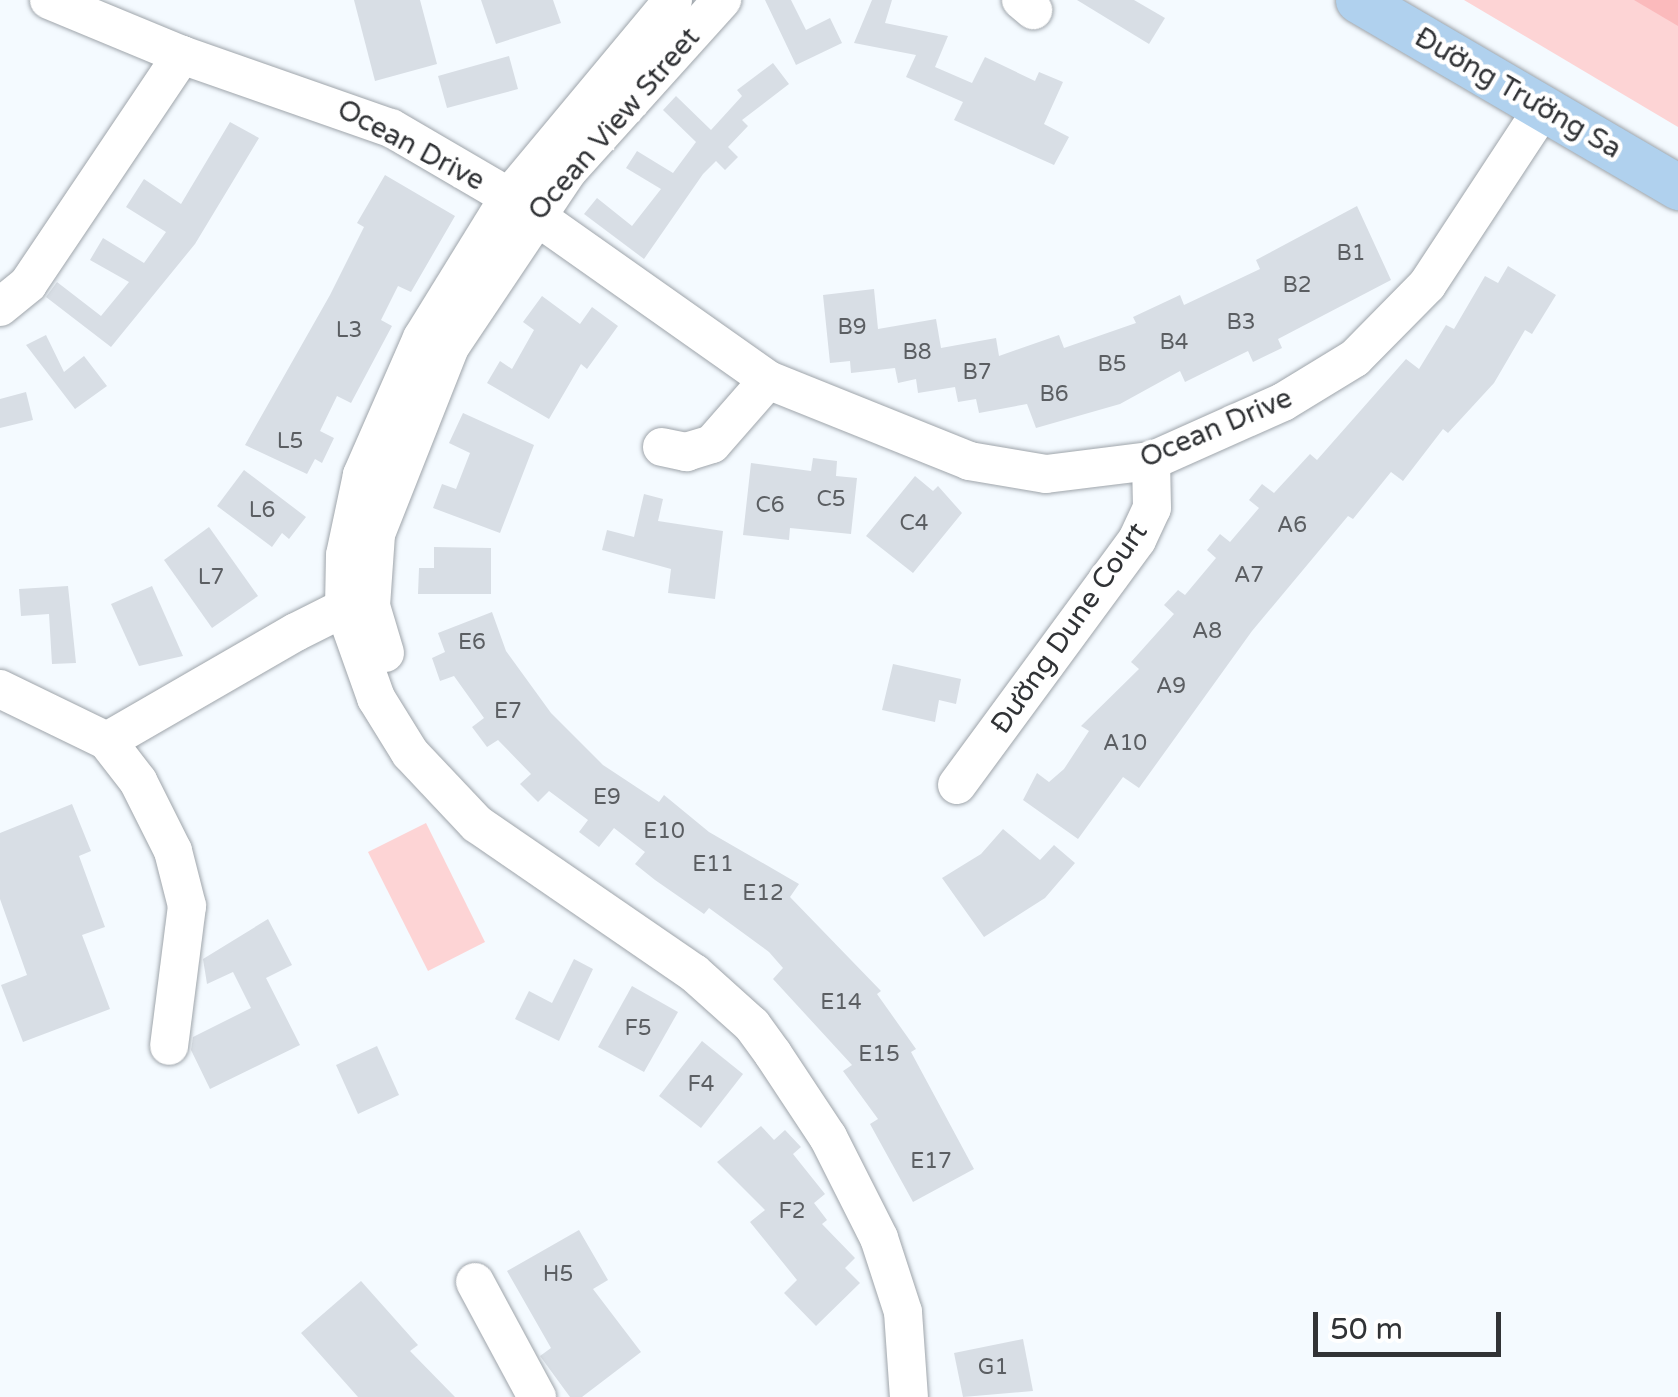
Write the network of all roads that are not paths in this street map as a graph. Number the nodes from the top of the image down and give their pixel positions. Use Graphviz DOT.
graph roads {
  1 [pos="49,0"];
  2 [pos="673,0"];
  3 [pos="722,0"];
  4 [pos="1358,0"];
  5 [pos="104,12"];
  6 [pos="182,55"];
  7 [pos="1544,106"];
  8 [pos="1678,187"];
  9 [pos="521,206"];
  10 [pos="0,306"];
  11 [pos="768,380"];
  12 [pos="662,448"];
  13 [pos="1151,460"];
  14 [pos="357,607"];
  15 [pos="0,689"];
  16 [pos="108,741"];
  17 [pos="957,785"];
  18 [pos="169,1046"];
  19 [pos="475,1282"];
  20 [pos="537,1397"];
  21 [pos="909,1397"];
  1 -- 5 [label="street, Ocean Drive"];
  2 -- 9 [label="street, Ocean View Street"];
  3 -- 9 [label="street, Ocean View Street"];
  4 -- 7 [label="main road, Đường Trường Sa"];
  5 -- 6 [label="street, Ocean Drive"];
  6 -- 9 [label="street, Ocean Drive"];
  6 -- 10 [label="street"];
  7 -- 8 [label="main road, Đường Trường Sa"];
  7 -- 13 [label="street, Ocean Drive"];
  9 -- 11 [label="street, Ocean Drive"];
  9 -- 14 [label="street, Ocean View Street"];
  11 -- 12 [label="street"];
  11 -- 13 [label="street, Ocean Drive"];
  13 -- 17 [label="street, Đường Dune Court"];
  14 -- 16 [label="street"];
  14 -- 21 [label="street, Ocean View Street"];
  15 -- 16 [label="street"];
  16 -- 18 [label="street"];
  19 -- 20 [label="street"];
}
